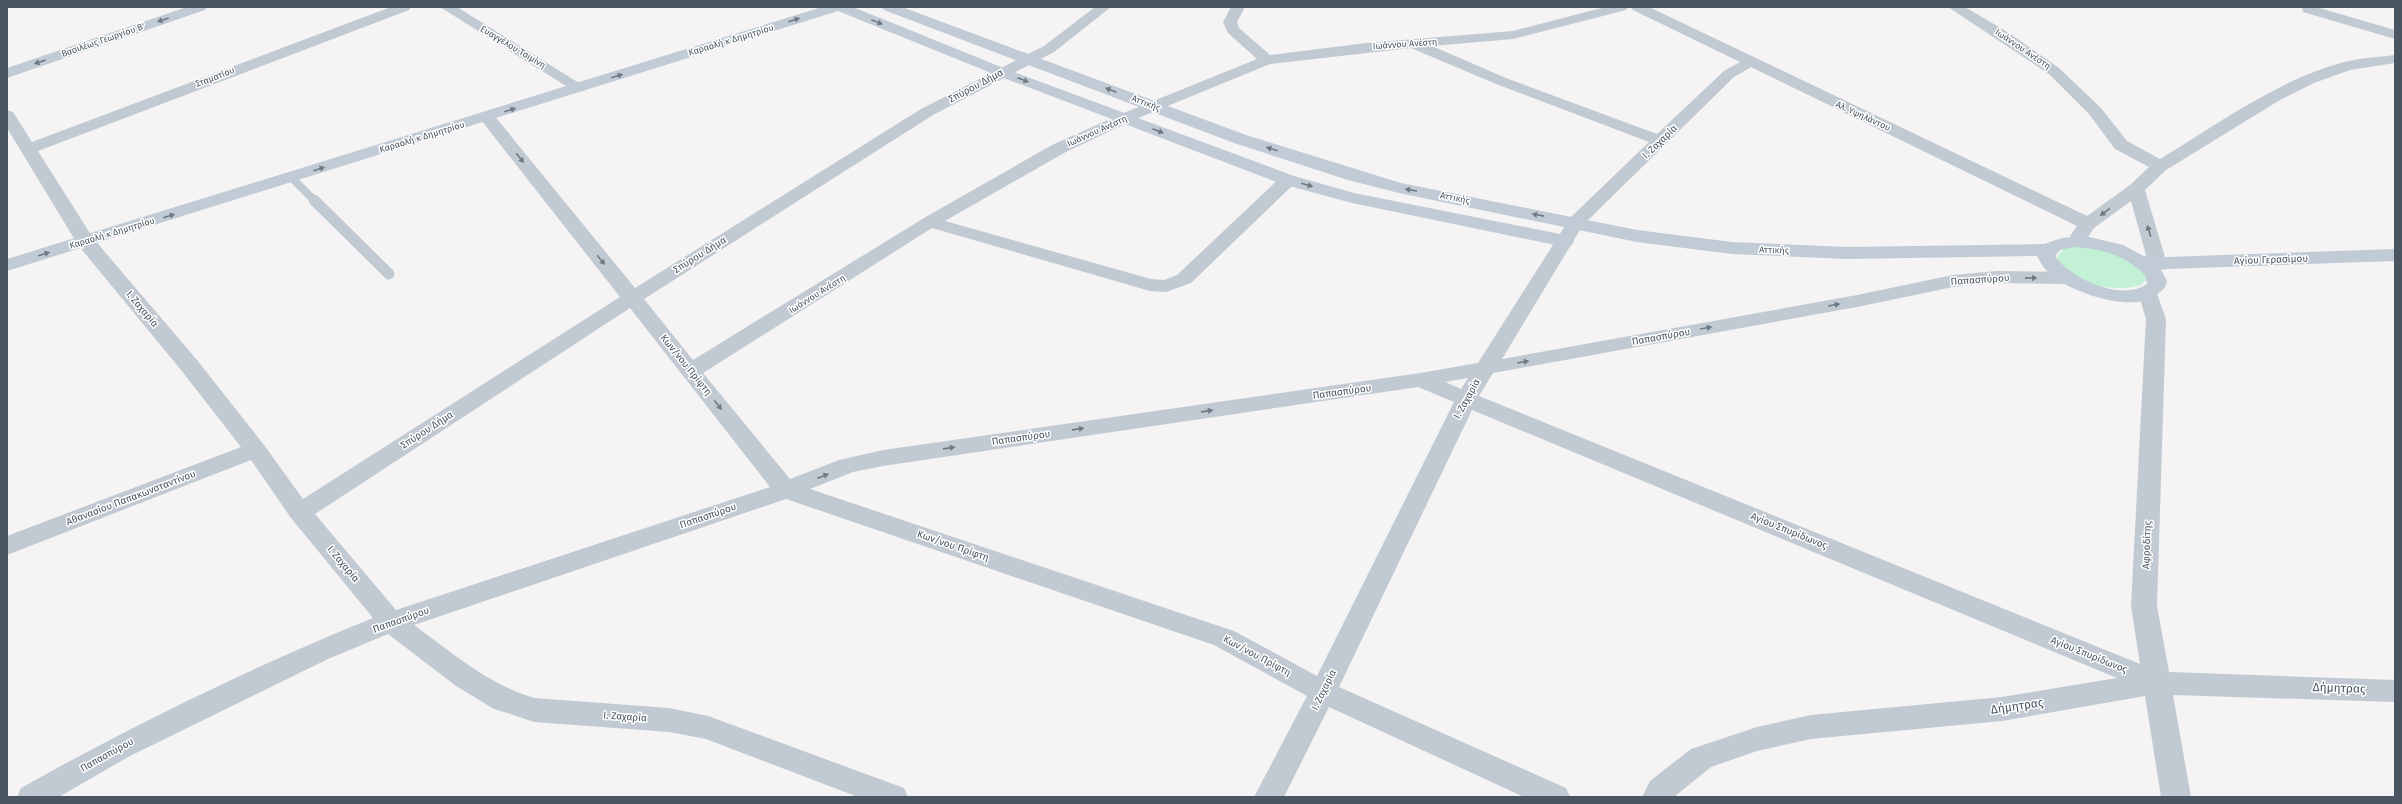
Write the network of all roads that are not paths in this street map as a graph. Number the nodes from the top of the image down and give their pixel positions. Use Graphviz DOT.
graph roads {
  1 [pos="200,7"];
  2 [pos="404,7"];
  3 [pos="447,7"];
  4 [pos="836,7"];
  5 [pos="841,7"];
  6 [pos="890,7"];
  7 [pos="1104,7"];
  8 [pos="1238,7"];
  9 [pos="1621,7"];
  10 [pos="1638,7"];
  11 [pos="1955,7"];
  12 [pos="2308,9"];
  13 [pos="2395,35"];
  14 [pos="1414,44"];
  15 [pos="1030,59"];
  16 [pos="2395,59"];
  17 [pos="1267,60"];
  18 [pos="1750,62"];
  19 [pos="1001,72"];
  20 [pos="7,73"];
  21 [pos="579,88"];
  22 [pos="1154,107"];
  23 [pos="7,115"];
  24 [pos="487,117"];
  25 [pos="1125,118"];
  26 [pos="1660,141"];
  27 [pos="28,149"];
  28 [pos="2160,166"];
  29 [pos="292,178"];
  30 [pos="1288,180"];
  31 [pos="2136,189"];
  32 [pos="930,222"];
  33 [pos="1576,222"];
  34 [pos="2088,224"];
  35 [pos="85,241"];
  36 [pos="1565,241"];
  37 [pos="2074,241"];
  38 [pos="2048,250"];
  39 [pos="2395,255"];
  40 [pos="2147,265"];
  41 [pos="7,266"];
  42 [pos="389,274"];
  43 [pos="2066,278"];
  44 [pos="2148,292"];
  45 [pos="632,298"];
  46 [pos="1485,369"];
  47 [pos="691,371"];
  48 [pos="1420,380"];
  49 [pos="1466,399"];
  50 [pos="256,450"];
  51 [pos="786,490"];
  52 [pos="300,512"];
  53 [pos="7,546"];
  54 [pos="391,622"];
  55 [pos="2157,683"];
  56 [pos="2395,691"];
  57 [pos="1323,692"];
  58 [pos="838,788"];
  59 [pos="32,797"];
  60 [pos="893,797"];
  61 [pos="1269,797"];
  62 [pos="1555,797"];
  63 [pos="1657,797"];
  64 [pos="2176,797"];
  1 -- 20 [label="street, Βασιλέως Γεωργίου Β', one-way"];
  2 -- 27 [label="street, Σταματίου"];
  3 -- 21 [label="street, Ευαγγέλου Τσιμίνη"];
  21 -- 4 [label="street, Καραολή κ Δημητρίου, one-way"];
  5 -- 19 [label="street, one-way"];
  6 -- 15 [label="street, Αττικής"];
  7 -- 15 [label="street, Σπύρου Δήμα"];
  8 -- 17 [label="street"];
  9 -- 14 [label="street, Ιωάννου Ανέστη"];
  10 -- 18 [label="street, Αλ. Υψηλάντου"];
  11 -- 28 [label="street, Ιωάννου Ανέστη"];
  12 -- 13 [label="street"];
  14 -- 17 [label="street, Ιωάννου Ανέστη"];
  14 -- 26 [label="street"];
  15 -- 19 [label="street, Σπύρου Δήμα"];
  22 -- 15 [label="street, Αττικής, one-way"];
  16 -- 28 [label="street"];
  17 -- 22 [label="street, Ιωάννου Ανέστη"];
  18 -- 26 [label="street, Ι. Ζαχαρία"];
  18 -- 34 [label="street, Αλ. Υψηλάντου"];
  19 -- 25 [label="street, one-way"];
  19 -- 45 [label="street, Σπύρου Δήμα"];
  24 -- 21 [label="street, Καραολή κ Δημητρίου, one-way"];
  22 -- 25 [label="street, Ιωάννου Ανέστη"];
  33 -- 22 [label="street, Αττικής, one-way"];
  23 -- 27 [label="street, Ι. Ζαχαρία"];
  29 -- 24 [label="street, Καραολή κ Δημητρίου, one-way"];
  24 -- 45 [label="street, Κων/νου Πρίφτη, one-way"];
  25 -- 30 [label="street, one-way"];
  25 -- 32 [label="street, Ιωάννου Ανέστη"];
  26 -- 33 [label="street, Ι. Ζαχαρία"];
  27 -- 35 [label="street, Ι. Ζαχαρία"];
  28 -- 31 [label="street"];
  35 -- 29 [label="street, Καραολή κ Δημητρίου, one-way"];
  29 -- 42 [label="lane"];
  30 -- 32 [label="street"];
  30 -- 36 [label="street, one-way"];
  31 -- 34 [label="street, one-way"];
  40 -- 31 [label="street, one-way"];
  32 -- 47 [label="street, Ιωάννου Ανέστη"];
  33 -- 36 [label="street, Ι. Ζαχαρία"];
  33 -- 38 [label="street, Αττικής"];
  34 -- 37 [label="street"];
  41 -- 35 [label="street, Καραολή κ Δημητρίου, one-way"];
  35 -- 50 [label="street, Ι. Ζαχαρία"];
  36 -- 46 [label="street, Ι. Ζαχαρία"];
  37 -- 38 [label="street"];
  37 -- 40 [label="street"];
  38 -- 43 [label="street"];
  39 -- 40 [label="street, Αγίου Γερασίμου"];
  40 -- 44 [label="street"];
  43 -- 44 [label="street"];
  46 -- 43 [label="street, Παπασπύρου, one-way"];
  44 -- 55 [label="street, Αφροδίτης"];
  45 -- 47 [label="street, Κων/νου Πρίφτη"];
  45 -- 52 [label="street, Σπύρου Δήμα"];
  46 -- 48 [label="street, Παπασπύρου"];
  46 -- 49 [label="street, Ι. Ζαχαρία"];
  47 -- 51 [label="street, Κων/νου Πρίφτη, one-way"];
  48 -- 49 [label="street, Αγίου Σπυρίδωνος"];
  51 -- 48 [label="street, Παπασπύρου, one-way"];
  49 -- 55 [label="street, Αγίου Σπυρίδωνος"];
  49 -- 57 [label="street, Ι. Ζαχαρία"];
  50 -- 52 [label="street, Ι. Ζαχαρία"];
  50 -- 53 [label="street, Αθανασίου Παπακωνσταντίνου"];
  51 -- 54 [label="street, Παπασπύρου"];
  51 -- 57 [label="street, Κων/νου Πρίφτη"];
  52 -- 54 [label="street, Ι. Ζαχαρία"];
  54 -- 58 [label="street, Ι. Ζαχαρία"];
  54 -- 59 [label="street, Παπασπύρου"];
  55 -- 56 [label="street, Δήμητρας"];
  55 -- 63 [label="street, Δήμητρας"];
  55 -- 64 [label="street, Αφροδίτης"];
  57 -- 61 [label="street, Ι. Ζαχαρία"];
  57 -- 62 [label="street, Κων/νου Πρίφτη"];
  58 -- 60 [label="street, Ι. Ζαχαρία"];
}
